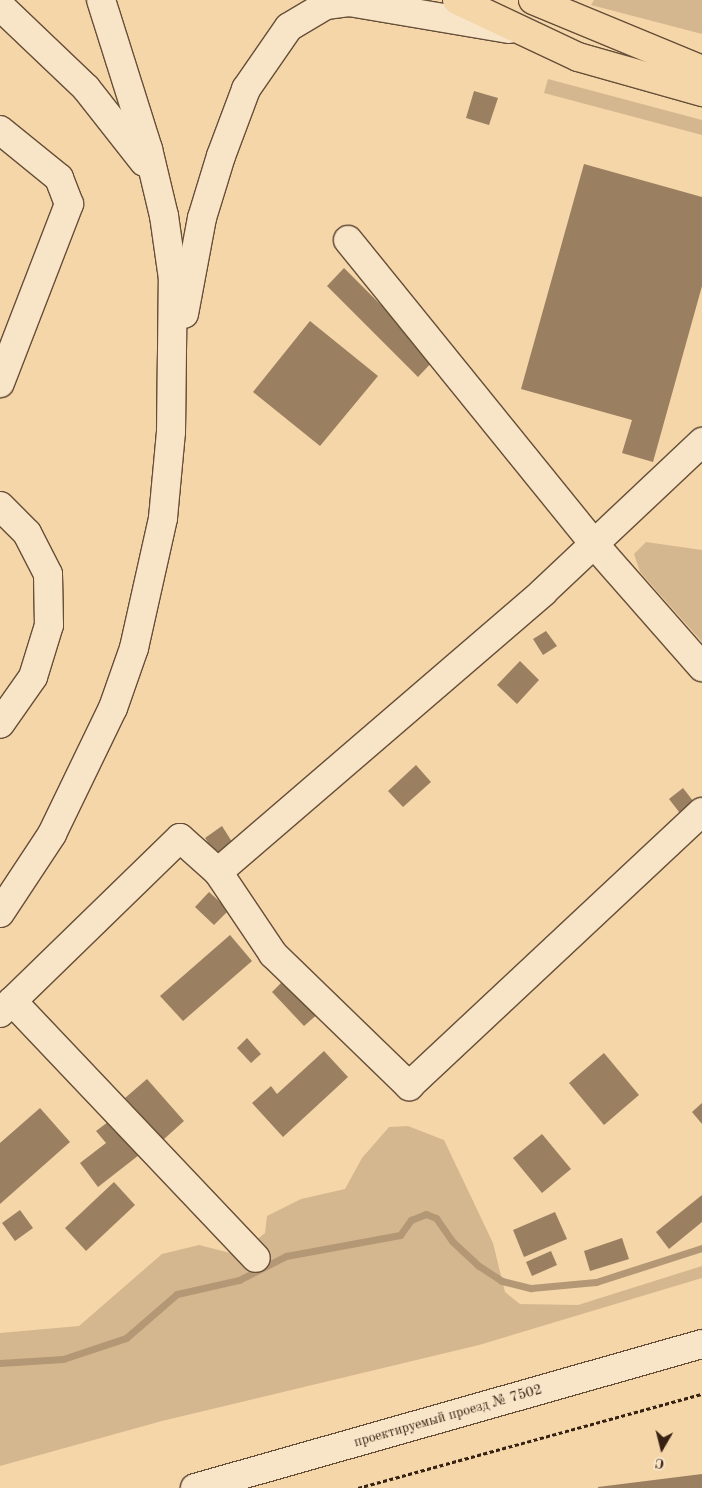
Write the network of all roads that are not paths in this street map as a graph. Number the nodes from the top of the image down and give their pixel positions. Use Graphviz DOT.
graph roads {
  1 [pos="101,0"];
  2 [pos="457,0"];
  3 [pos="533,0"];
  4 [pos="0,6"];
  5 [pos="515,30"];
  6 [pos="702,70"];
  7 [pos="702,92"];
  8 [pos="0,130"];
  9 [pos="155,177"];
  10 [pos="348,240"];
  11 [pos="174,357"];
  12 [pos="0,383"];
  13 [pos="702,442"];
  14 [pos="0,506"];
  15 [pos="594,544"];
  16 [pos="702,667"];
  17 [pos="0,724"];
  18 [pos="702,812"];
  19 [pos="218,872"];
  20 [pos="0,913"];
  21 [pos="6,1007"];
  22 [pos="256,1258"];
  23 [pos="702,1344"];
  24 [pos="195,1488"];
  1 -- 9 [label="street"];
  2 -- 5 [label="main road"];
  3 -- 6 [label="main road"];
  4 -- 9 [label="street"];
  5 -- 7 [label="main road"];
  5 -- 11 [label="street"];
  8 -- 12 [label="street"];
  9 -- 11 [label="street"];
  10 -- 15 [label="street"];
  11 -- 20 [label="street"];
  13 -- 15 [label="street"];
  14 -- 17 [label="street"];
  15 -- 16 [label="street"];
  15 -- 19 [label="street"];
  18 -- 19 [label="street"];
  19 -- 21 [label="street"];
  21 -- 22 [label="street"];
  23 -- 24 [label="street, проектируемый проезд № 7502"];
}
